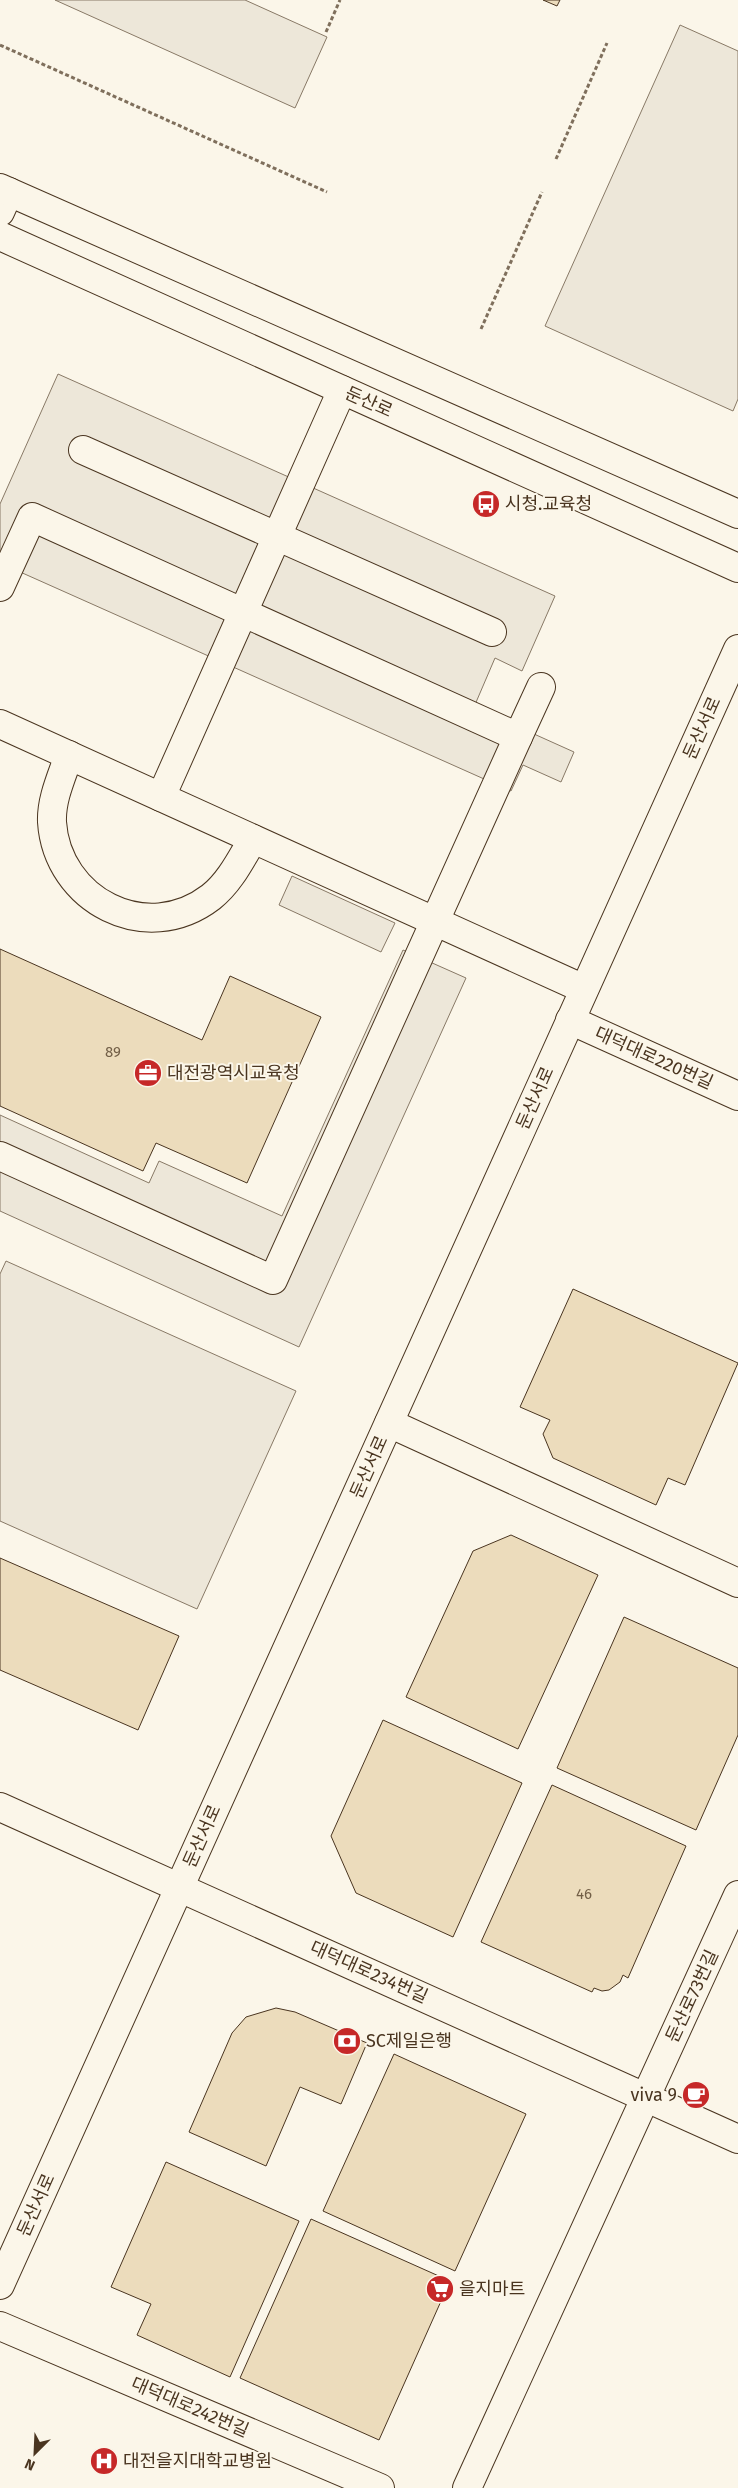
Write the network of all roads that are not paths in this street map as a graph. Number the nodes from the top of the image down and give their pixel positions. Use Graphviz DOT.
graph roads {
  1 [pos="3,197"];
  2 [pos="0,236"];
  3 [pos="342,390"];
  4 [pos="82,450"];
  5 [pos="738,514"];
  6 [pos="277,536"];
  7 [pos="738,568"];
  8 [pos="0,587"];
  9 [pos="242,613"];
  10 [pos="492,632"];
  11 [pos="738,649"];
  12 [pos="541,687"];
  13 [pos="0,724"];
  14 [pos="518,738"];
  15 [pos="69,755"];
  16 [pos="161,797"];
  17 [pos="253,839"];
  18 [pos="435,922"];
  19 [pos="584,989"];
  20 [pos="570,1020"];
  21 [pos="738,1096"];
  22 [pos="0,1156"];
  23 [pos="389,1423"];
  24 [pos="738,1583"];
  25 [pos="0,1806"];
  26 [pos="179,1888"];
  27 [pos="738,1895"];
  28 [pos="646,2097"];
  29 [pos="738,2138"];
  30 [pos="0,2285"];
  31 [pos="0,2326"];
  32 [pos="380,2488"];
  33 [pos="467,2488"];
  1 -- 5 [label="main road"];
  2 -- 3 [label="main road, 둔산로"];
  3 -- 6 [label="main road"];
  3 -- 7 [label="main road, 둔산로"];
  4 -- 6 [label="main road"];
  6 -- 9 [label="main road"];
  6 -- 10 [label="main road"];
  8 -- 9 [label="main road"];
  9 -- 14 [label="main road"];
  9 -- 16 [label="main road"];
  11 -- 19 [label="main road, 둔산서로"];
  12 -- 14 [label="main road"];
  13 -- 15 [label="main road"];
  14 -- 18 [label="main road"];
  15 -- 16 [label="main road"];
  15 -- 17 [label="main road"];
  16 -- 17 [label="main road"];
  17 -- 18 [label="main road"];
  18 -- 19 [label="main road"];
  18 -- 22 [label="main road"];
  19 -- 20 [label="main road, 둔산서로"];
  20 -- 21 [label="main road, 대덕대로220번길"];
  20 -- 23 [label="main road, 둔산서로"];
  23 -- 24 [label="main road"];
  23 -- 26 [label="main road, 둔산서로"];
  25 -- 26 [label="main road, 대덕대로234번길"];
  26 -- 28 [label="main road, 대덕대로234번길"];
  26 -- 30 [label="main road, 둔산서로"];
  27 -- 28 [label="main road, 둔산로73번길"];
  28 -- 29 [label="main road, 대덕대로234번길"];
  28 -- 33 [label="main road, 둔산로73번길"];
  31 -- 32 [label="main road, 대덕대로242번길"];
}
